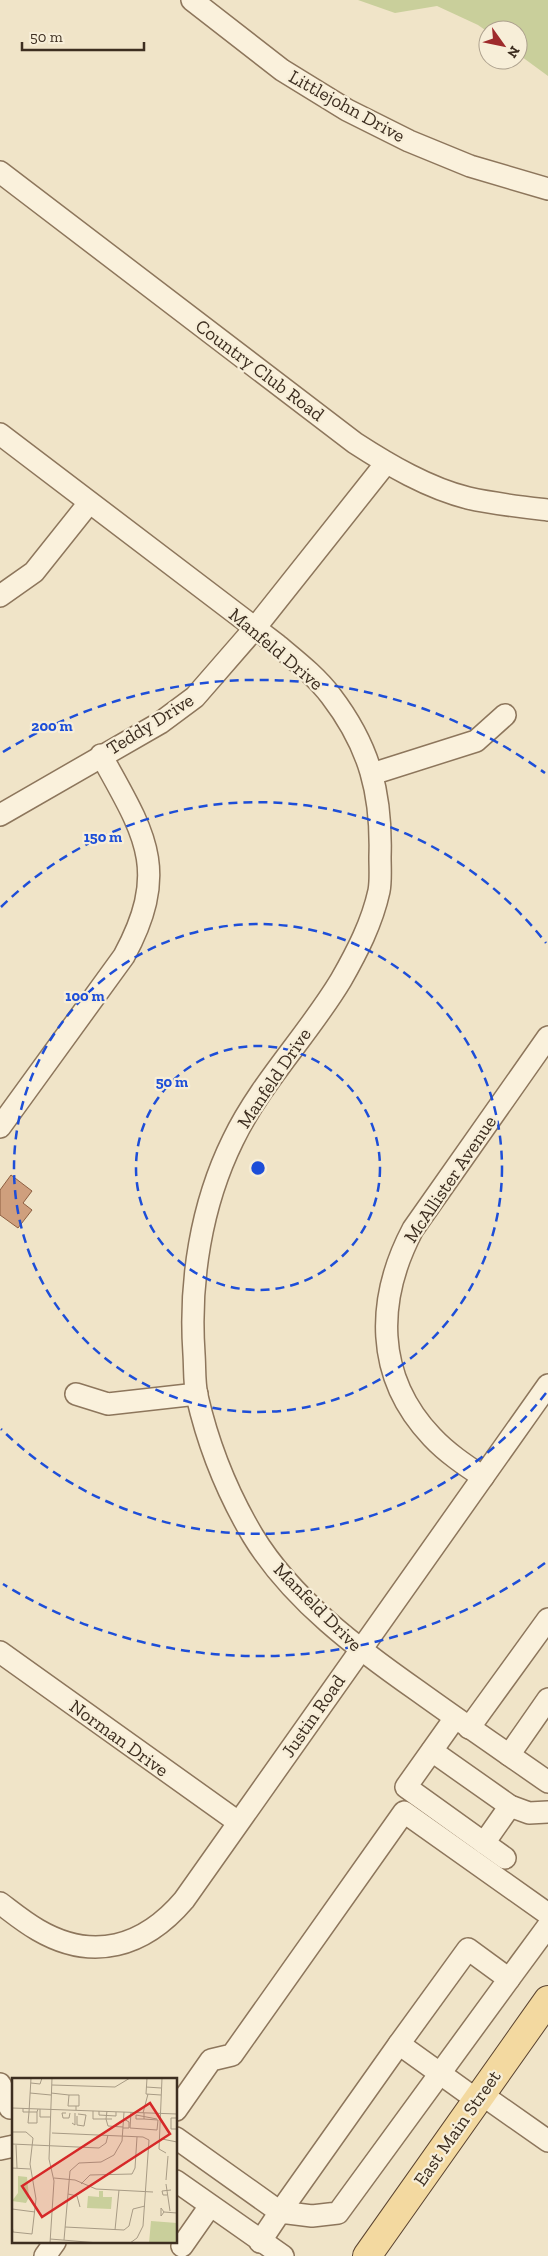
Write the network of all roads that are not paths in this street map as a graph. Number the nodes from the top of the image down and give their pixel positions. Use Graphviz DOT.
graph roads {
  1 [pos="192,0"];
  2 [pos="0,172"];
  3 [pos="548,189"];
  4 [pos="0,434"];
  5 [pos="386,463"];
  6 [pos="89,503"];
  7 [pos="548,510"];
  8 [pos="0,596"];
  9 [pos="255,628"];
  10 [pos="505,715"];
  11 [pos="101,755"];
  12 [pos="372,774"];
  13 [pos="0,815"];
  14 [pos="548,1037"];
  15 [pos="0,1127"];
  16 [pos="548,1385"];
  17 [pos="76,1394"];
  18 [pos="197,1394"];
  19 [pos="483,1477"];
  20 [pos="548,1619"];
  21 [pos="360,1650"];
  22 [pos="0,1652"];
  23 [pos="548,1699"];
  24 [pos="462,1723"];
  25 [pos="432,1751"];
  26 [pos="509,1755"];
  27 [pos="548,1782"];
  28 [pos="510,1806"];
  29 [pos="548,1812"];
  30 [pos="238,1822"];
  31 [pos="484,1842"];
  32 [pos="505,1858"];
  33 [pos="0,1903"];
  34 [pos="548,1914"];
  35 [pos="548,1926"];
  36 [pos="509,1979"];
  37 [pos="548,2000"];
  38 [pos="400,2044"];
  39 [pos="440,2073"];
  40 [pos="0,2084"];
  41 [pos="479,2097"];
  42 [pos="178,2107"];
  43 [pos="8,2109"];
  44 [pos="178,2139"];
  45 [pos="548,2141"];
  46 [pos="178,2182"];
  47 [pos="210,2206"];
  48 [pos="280,2212"];
  49 [pos="54,2244"];
  50 [pos="271,2251"];
  51 [pos="184,2253"];
  52 [pos="45,2256"];
  53 [pos="367,2256"];
  1 -- 3 [label="street, Littlejohn Drive"];
  2 -- 5 [label="street, Country Club Road"];
  4 -- 6 [label="street, Manfeld Drive"];
  5 -- 7 [label="street, Country Club Road"];
  5 -- 9 [label="street, Teddy Drive"];
  6 -- 8 [label="street"];
  6 -- 9 [label="street, Manfeld Drive"];
  9 -- 11 [label="street, Teddy Drive"];
  9 -- 12 [label="street, Manfeld Drive"];
  10 -- 12 [label="street"];
  11 -- 13 [label="street, Teddy Drive"];
  11 -- 15 [label="street"];
  12 -- 18 [label="street, Manfeld Drive"];
  14 -- 19 [label="street, McAllister Avenue"];
  16 -- 19 [label="street, Justin Road"];
  17 -- 18 [label="street"];
  18 -- 21 [label="street, Manfeld Drive"];
  19 -- 21 [label="street, Justin Road"];
  20 -- 24 [label="street"];
  21 -- 24 [label="street, Manfeld Drive"];
  21 -- 30 [label="street, Justin Road"];
  22 -- 30 [label="street, Norman Drive"];
  23 -- 26 [label="street"];
  24 -- 25 [label="street"];
  24 -- 26 [label="street, Manfeld Drive"];
  25 -- 28 [label="street"];
  25 -- 31 [label="street"];
  26 -- 27 [label="street, Manfeld Drive"];
  28 -- 29 [label="street"];
  28 -- 31 [label="street"];
  30 -- 33 [label="street, Justin Road"];
  31 -- 32 [label="street"];
  34 -- 42 [label="street"];
  35 -- 36 [label="street"];
  36 -- 38 [label="street"];
  36 -- 39 [label="street"];
  37 -- 41 [label="main road, East Main Street"];
  38 -- 39 [label="street"];
  38 -- 48 [label="street"];
  39 -- 41 [label="street"];
  39 -- 48 [label="street"];
  40 -- 43 [label="street"];
  41 -- 45 [label="street"];
  41 -- 53 [label="main road, East Main Street"];
  44 -- 48 [label="street"];
  46 -- 47 [label="street"];
  47 -- 50 [label="street"];
  47 -- 51 [label="street"];
  48 -- 50 [label="street"];
  49 -- 52 [label="street"];
}
